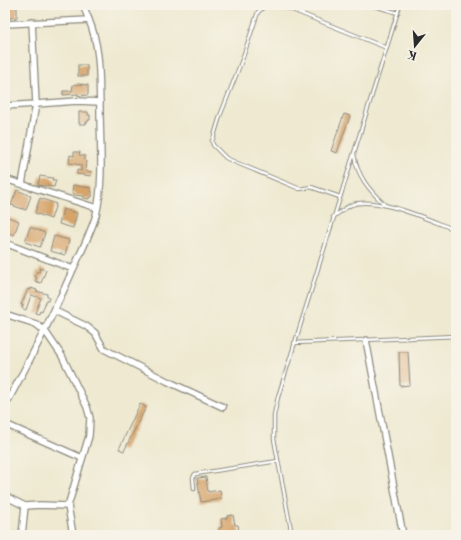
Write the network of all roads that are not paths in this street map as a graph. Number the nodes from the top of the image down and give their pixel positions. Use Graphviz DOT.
graph roads {
  1 [pos="83,5"];
  2 [pos="266,5"];
  3 [pos="280,5"];
  4 [pos="371,5"];
  5 [pos="400,5"];
  6 [pos="398,13"];
  7 [pos="89,20"];
  8 [pos="32,22"];
  9 [pos="5,24"];
  10 [pos="387,48"];
  11 [pos="100,102"];
  12 [pos="36,104"];
  13 [pos="5,106"];
  14 [pos="354,151"];
  15 [pos="5,179"];
  16 [pos="22,184"];
  17 [pos="340,197"];
  18 [pos="385,205"];
  19 [pos="97,208"];
  20 [pos="333,218"];
  21 [pos="456,230"];
  22 [pos="5,243"];
  23 [pos="73,269"];
  24 [pos="55,311"];
  25 [pos="5,314"];
  26 [pos="45,331"];
  27 [pos="456,336"];
  28 [pos="366,340"];
  29 [pos="294,343"];
  30 [pos="5,406"];
  31 [pos="222,407"];
  32 [pos="5,424"];
  33 [pos="82,458"];
  34 [pos="278,461"];
  35 [pos="194,489"];
  36 [pos="5,496"];
  37 [pos="25,506"];
  38 [pos="68,506"];
  39 [pos="22,535"];
  40 [pos="73,535"];
  41 [pos="292,535"];
  42 [pos="403,535"];
  1 -- 7 [label="street"];
  2 -- 17 [label="lane"];
  3 -- 10 [label="lane"];
  4 -- 6 [label="lane"];
  5 -- 6 [label="lane"];
  6 -- 10 [label="lane"];
  7 -- 8 [label="street"];
  7 -- 11 [label="street"];
  8 -- 9 [label="street"];
  8 -- 12 [label="street"];
  10 -- 14 [label="lane"];
  11 -- 12 [label="street"];
  11 -- 19 [label="street"];
  12 -- 13 [label="street"];
  12 -- 16 [label="street"];
  14 -- 17 [label="lane"];
  14 -- 18 [label="lane"];
  15 -- 16 [label="street"];
  16 -- 19 [label="street"];
  17 -- 20 [label="lane"];
  18 -- 20 [label="lane"];
  18 -- 21 [label="lane"];
  19 -- 23 [label="street"];
  20 -- 29 [label="lane"];
  22 -- 23 [label="street"];
  23 -- 24 [label="street"];
  24 -- 26 [label="street"];
  24 -- 31 [label="street"];
  25 -- 26 [label="street"];
  26 -- 30 [label="street"];
  26 -- 33 [label="street"];
  27 -- 28 [label="lane"];
  28 -- 29 [label="lane"];
  28 -- 42 [label="street"];
  29 -- 34 [label="lane"];
  32 -- 33 [label="street"];
  33 -- 38 [label="street"];
  34 -- 35 [label="lane"];
  34 -- 41 [label="lane"];
  36 -- 37 [label="street"];
  37 -- 38 [label="street"];
  37 -- 39 [label="street"];
  38 -- 40 [label="street"];
}
